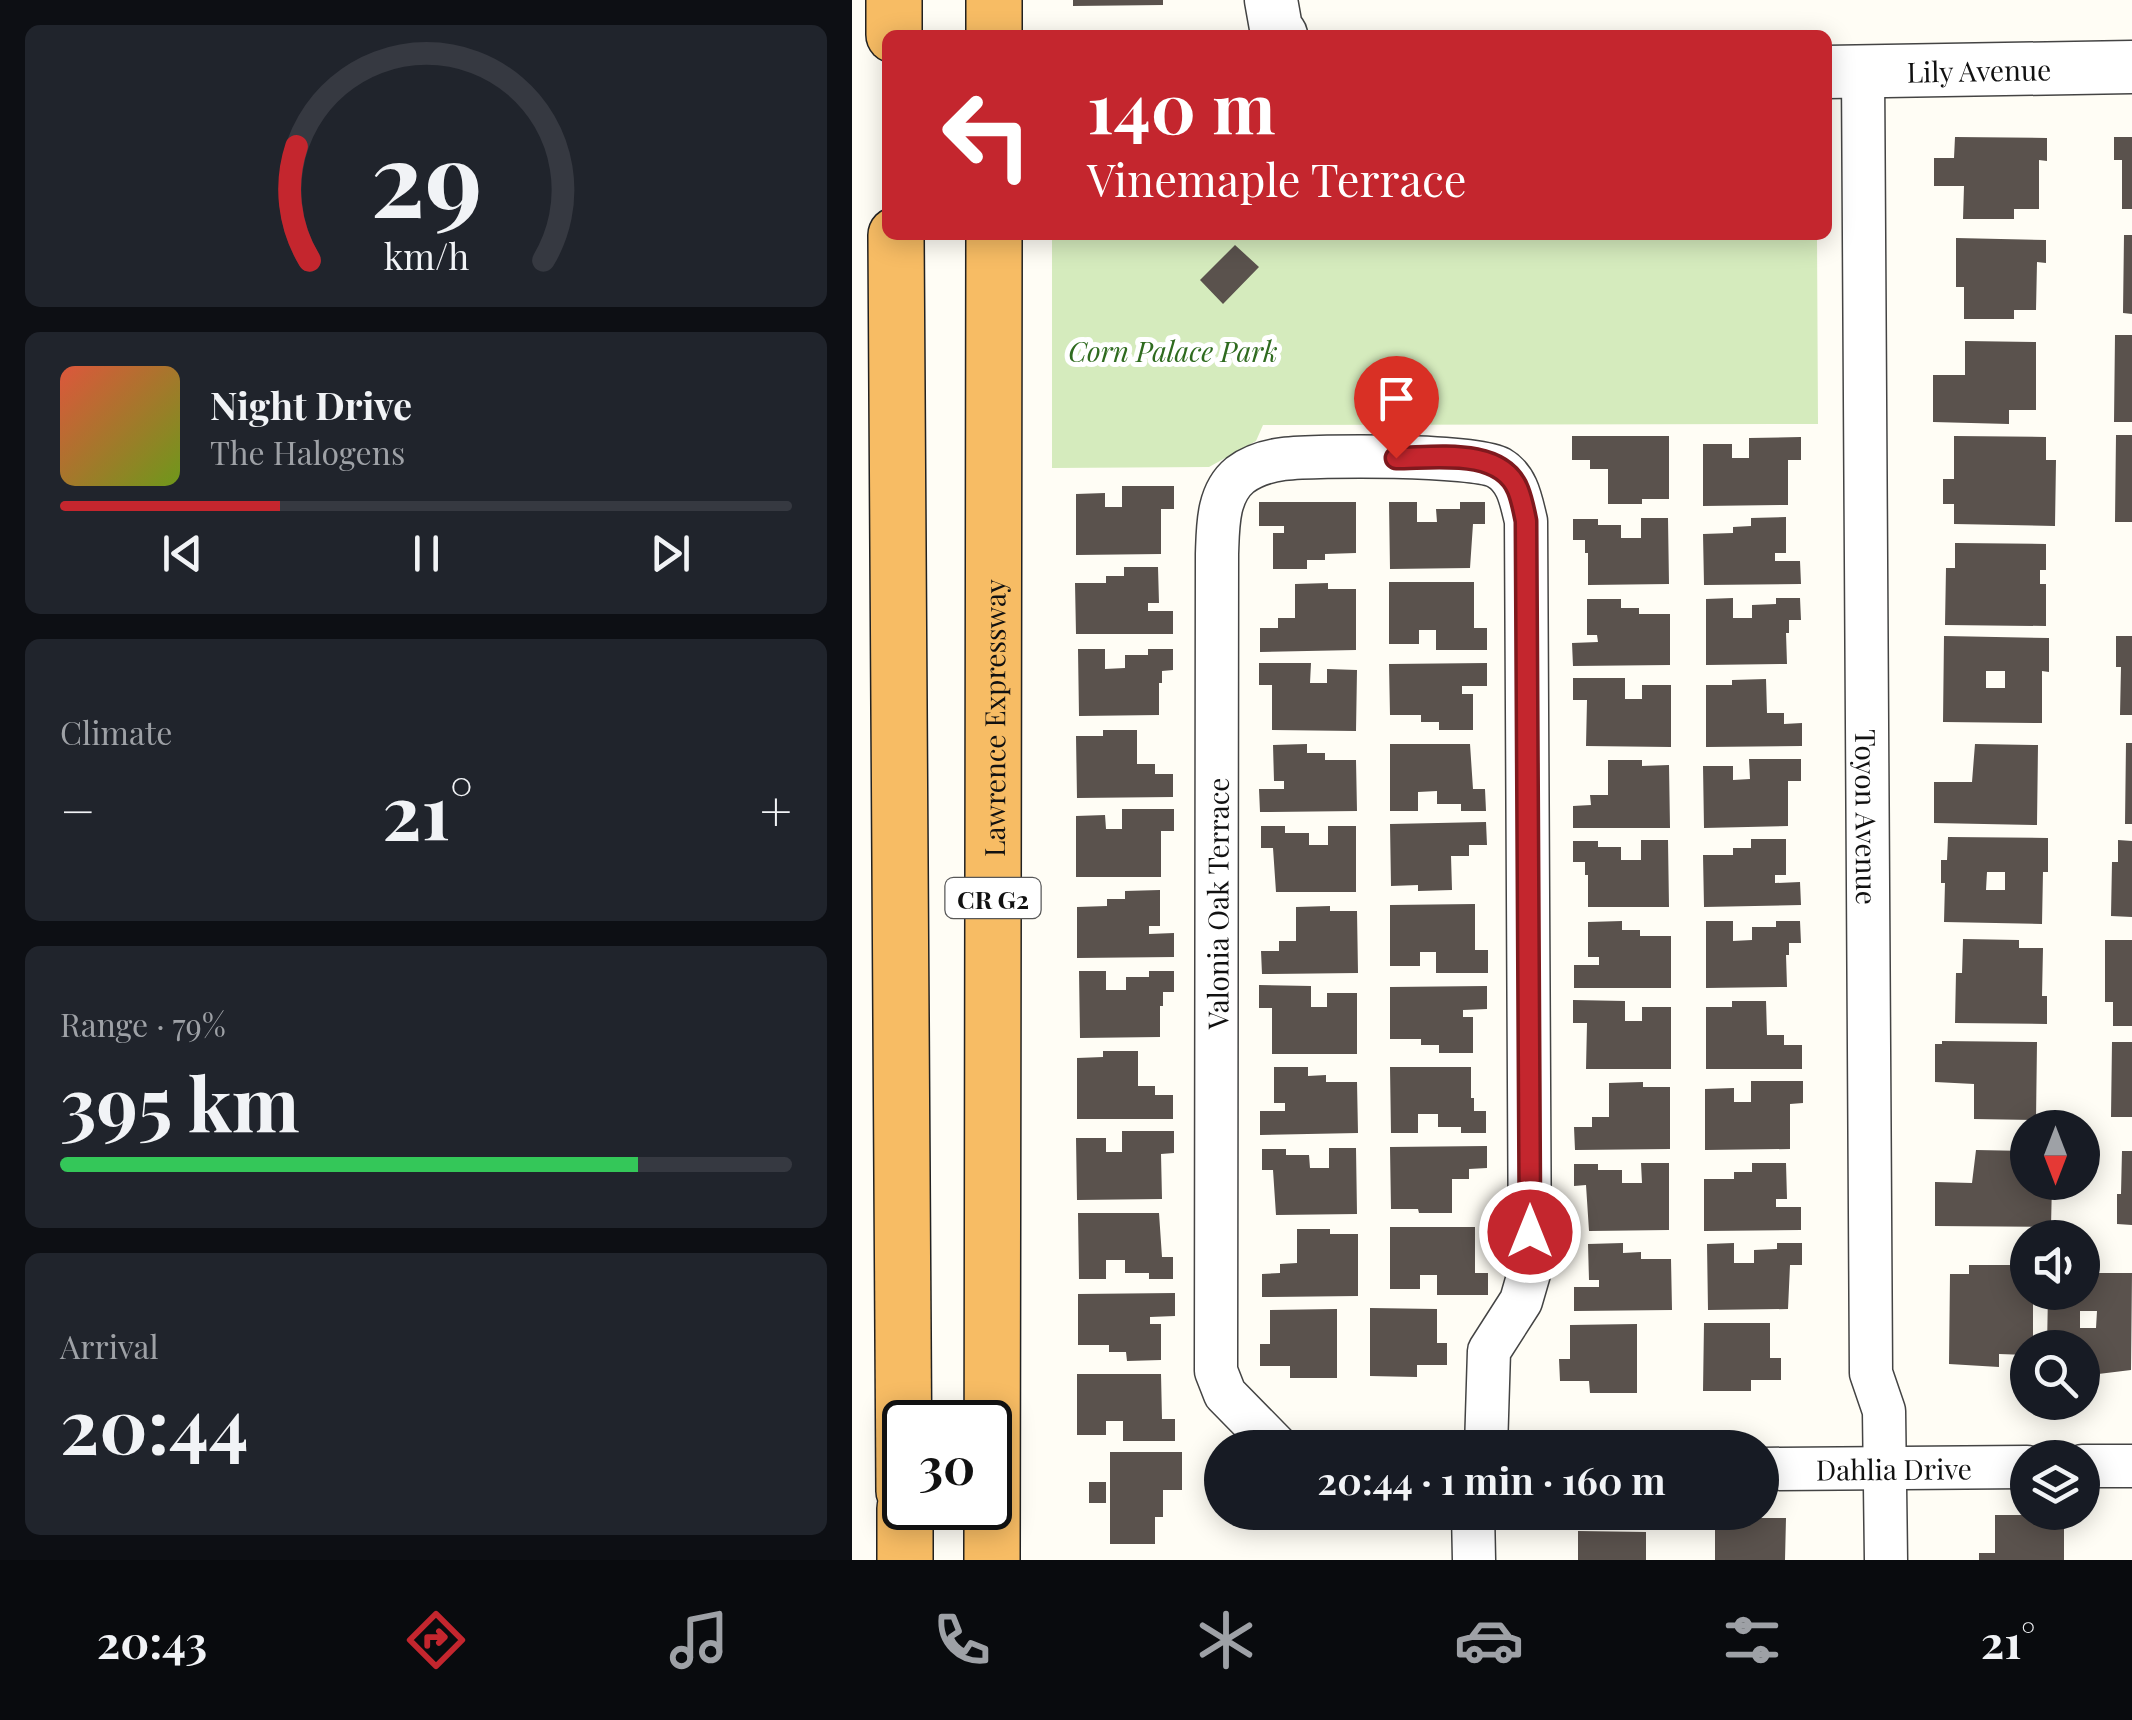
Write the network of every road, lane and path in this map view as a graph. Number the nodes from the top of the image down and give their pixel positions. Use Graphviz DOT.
graph roads {
  1 [pos="894,0"];
  2 [pos="994,0"];
  3 [pos="1270,0"];
  4 [pos="894,30"];
  5 [pos="994,30"];
  6 [pos="1277,30"];
  7 [pos="2132,67"];
  8 [pos="1845,72"];
  9 [pos="896,240"];
  10 [pos="994,240"];
  11 [pos="903,1400"];
  12 [pos="1261,1430"];
  13 [pos="1486,1430"];
  14 [pos="2100,1466"];
  15 [pos="2132,1466"];
  16 [pos="2010,1467"];
  17 [pos="1885,1469"];
  18 [pos="1779,1470"];
  19 [pos="904,1530"];
  20 [pos="1473,1530"];
  21 [pos="905,1560"];
  22 [pos="992,1560"];
  23 [pos="1474,1560"];
  24 [pos="1886,1560"];
  1 -- 4 [label="highway"];
  2 -- 5 [label="highway"];
  3 -- 6 [label="street"];
  7 -- 8 [label="street, Lily Avenue"];
  8 -- 17 [label="street, Toyon Avenue"];
  9 -- 11 [label="highway"];
  10 -- 22 [label="highway, Lawrence Expressway / CR G2"];
  12 -- 13 [label="street, Valonia Oak Terrace"];
  14 -- 15 [label="street"];
  16 -- 17 [label="street, Dahlia Drive"];
  17 -- 18 [label="street, Dahlia Drive"];
  17 -- 24 [label="street, Toyon Avenue"];
  19 -- 21 [label="highway"];
  20 -- 23 [label="street"];
}
